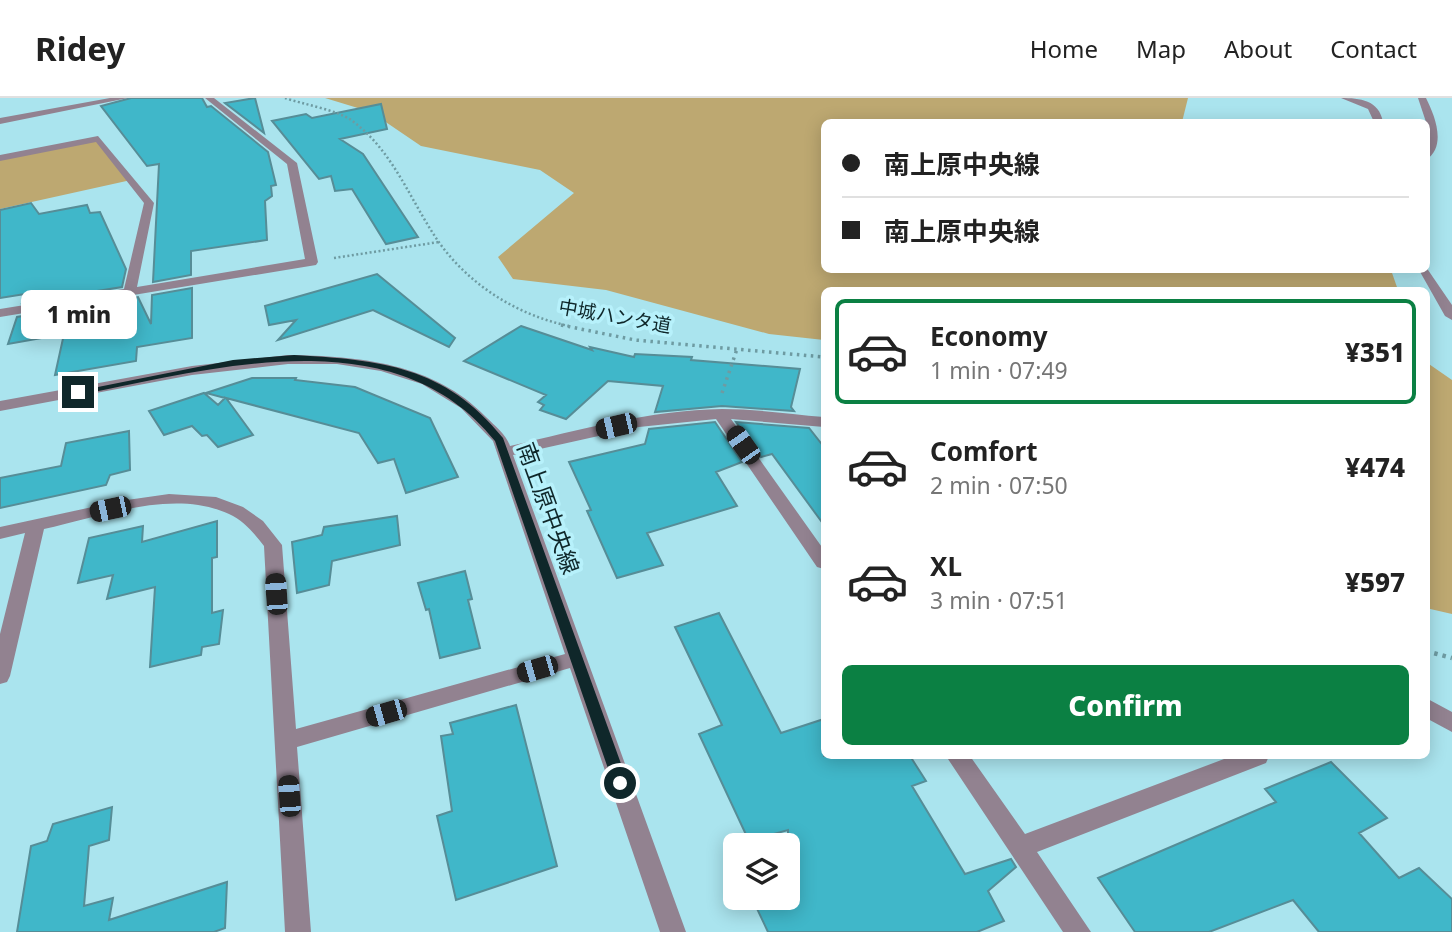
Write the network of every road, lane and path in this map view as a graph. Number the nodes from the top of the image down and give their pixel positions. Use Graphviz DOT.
graph roads {
  1 [pos="124,98"];
  2 [pos="209,98"];
  3 [pos="285,98"];
  4 [pos="1345,98"];
  5 [pos="1422,98"];
  6 [pos="1378,119"];
  7 [pos="0,121"];
  8 [pos="1430,150"];
  9 [pos="0,158"];
  10 [pos="439,242"];
  11 [pos="312,262"];
  12 [pos="1427,273"];
  13 [pos="130,290"];
  14 [pos="0,313"];
  15 [pos="1452,316"];
  16 [pos="737,349"];
  17 [pos="821,357"];
  18 [pos="0,406"];
  19 [pos="720,414"];
  20 [pos="821,422"];
  21 [pos="504,452"];
  22 [pos="36,525"];
  23 [pos="0,533"];
  24 [pos="821,559"];
  25 [pos="1430,653"];
  26 [pos="577,658"];
  27 [pos="1452,658"];
  28 [pos="0,676"];
  29 [pos="1430,709"];
  30 [pos="1452,723"];
  31 [pos="285,741"];
  32 [pos="959,759"];
  33 [pos="1246,759"];
  34 [pos="1020,847"];
  35 [pos="298,932"];
  36 [pos="673,932"];
  37 [pos="1078,932"];
  1 -- 7 [label="street"];
  2 -- 11 [label="street"];
  3 -- 10 [label="path, 中城ハンタ道"];
  4 -- 6 [label="street"];
  5 -- 8 [label="street"];
  9 -- 13 [label="street"];
  10 -- 11 [label="path"];
  10 -- 16 [label="path, 中城ハンタ道"];
  11 -- 13 [label="street"];
  12 -- 15 [label="street"];
  13 -- 14 [label="street"];
  16 -- 17 [label="path, 中城ハンタ道"];
  16 -- 19 [label="path"];
  18 -- 21 [label="street, 南上原中央線"];
  19 -- 20 [label="street"];
  19 -- 21 [label="street"];
  19 -- 24 [label="street"];
  21 -- 26 [label="street, 南上原中央線"];
  22 -- 23 [label="street"];
  22 -- 28 [label="street"];
  22 -- 31 [label="street"];
  25 -- 27 [label="path"];
  26 -- 31 [label="street"];
  26 -- 36 [label="street, 南上原中央線"];
  29 -- 30 [label="street"];
  31 -- 35 [label="street"];
  32 -- 34 [label="street"];
  33 -- 34 [label="street"];
  34 -- 37 [label="street"];
}
